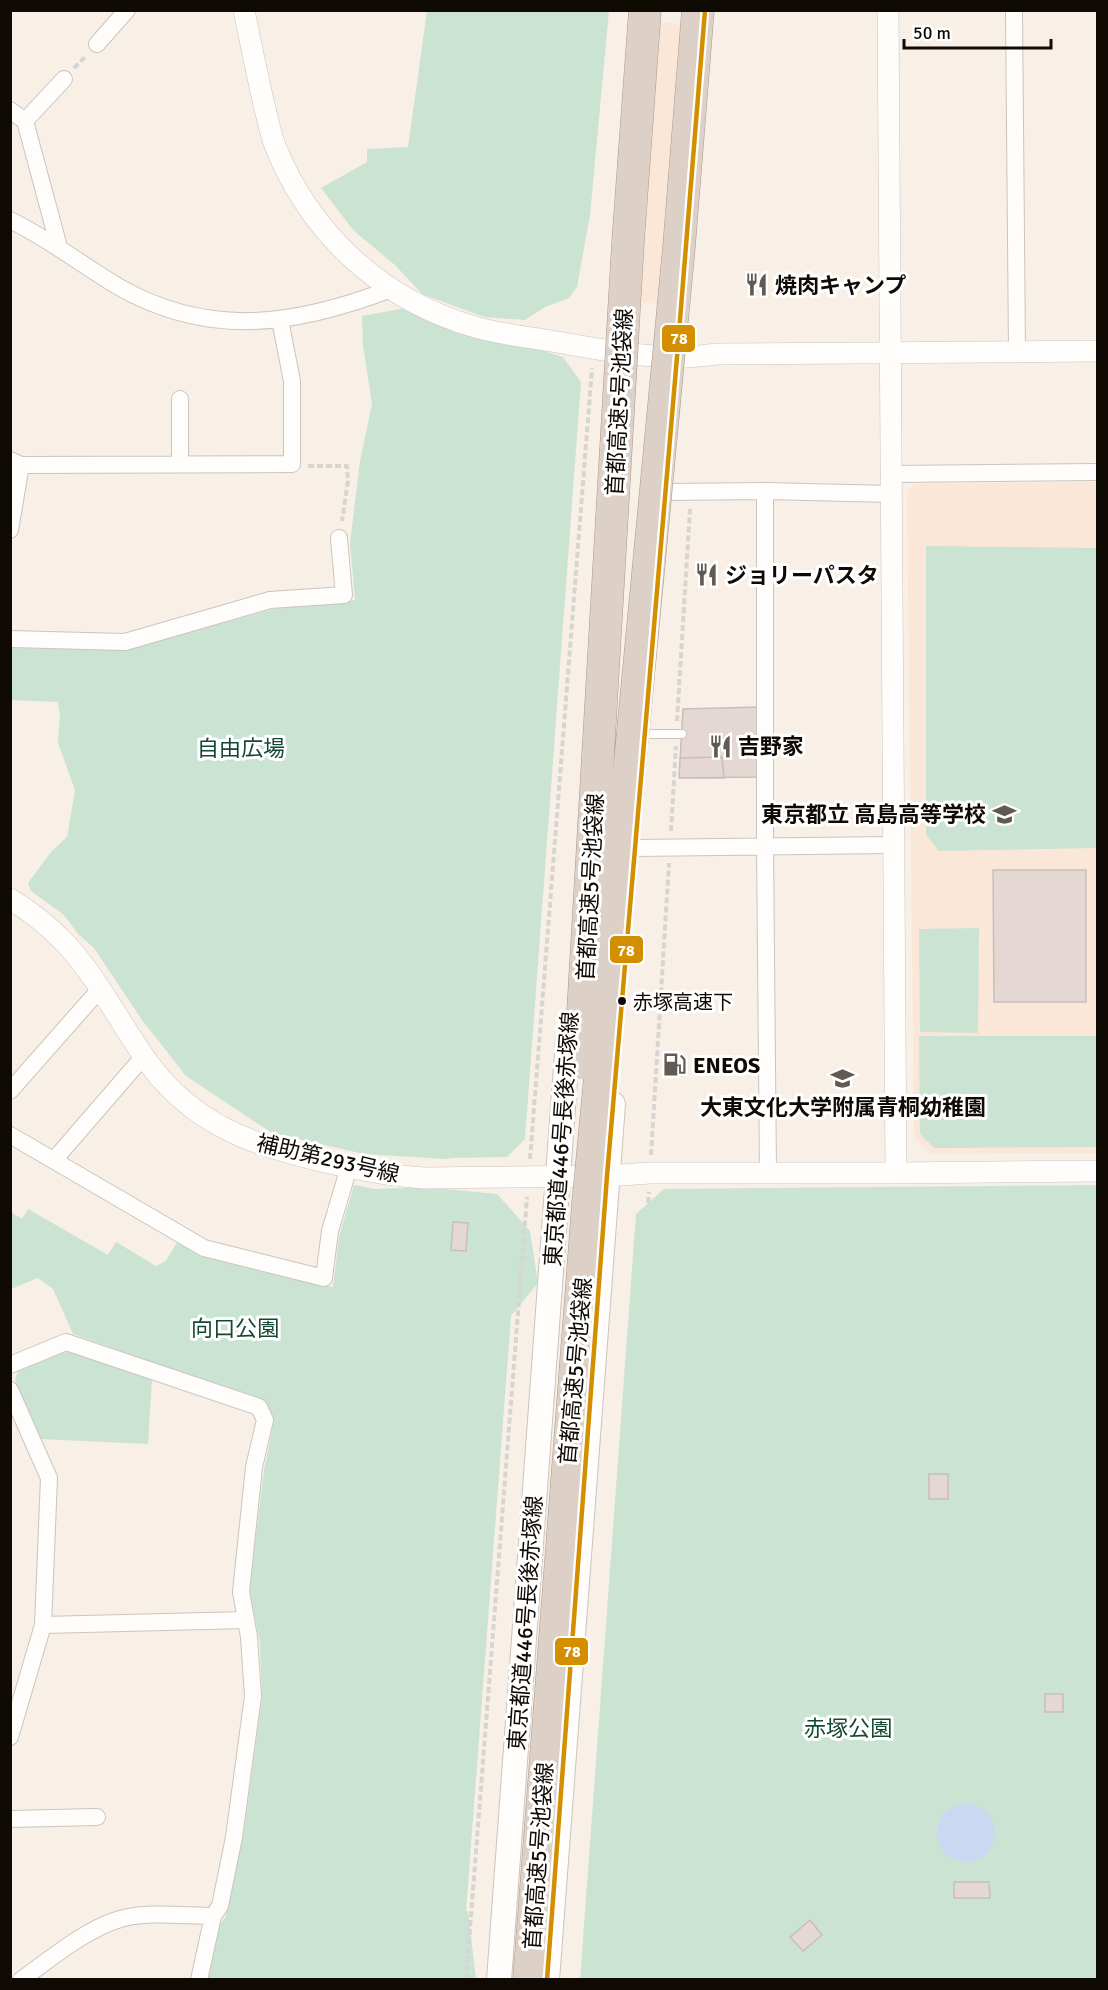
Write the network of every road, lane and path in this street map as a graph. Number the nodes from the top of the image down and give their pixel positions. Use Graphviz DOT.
graph roads {
  1 [pos="128,10"];
  2 [pos="244,10"];
  3 [pos="640,10"];
  4 [pos="645,10"];
  5 [pos="665,10"];
  6 [pos="679,10"];
  7 [pos="698,10"];
  8 [pos="705,10"];
  9 [pos="888,10"];
  10 [pos="1014,10"];
  11 [pos="97,44"];
  12 [pos="64,79"];
  13 [pos="10,110"];
  14 [pos="25,121"];
  15 [pos="10,220"];
  16 [pos="59,247"];
  17 [pos="391,289"];
  18 [pos="280,320"];
  19 [pos="614,351"];
  20 [pos="1017,351"];
  21 [pos="1098,351"];
  22 [pos="891,352"];
  23 [pos="677,357"];
  24 [pos="180,399"];
  25 [pos="16,462"];
  26 [pos="180,464"];
  27 [pos="292,464"];
  28 [pos="1098,472"];
  29 [pos="892,484"];
  30 [pos="765,491"];
  31 [pos="666,492"];
  32 [pos="10,530"];
  33 [pos="339,538"];
  34 [pos="10,639"];
  35 [pos="645,734"];
  36 [pos="682,734"];
  37 [pos="893,845"];
  38 [pos="765,847"];
  39 [pos="635,848"];
  40 [pos="10,899"];
  41 [pos="100,989"];
  42 [pos="592,1045"];
  43 [pos="144,1056"];
  44 [pos="10,1091"];
  45 [pos="10,1135"];
  46 [pos="54,1160"];
  47 [pos="349,1167"];
  48 [pos="1098,1171"];
  49 [pos="768,1173"];
  50 [pos="896,1173"];
  51 [pos="559,1176"];
  52 [pos="607,1176"];
  53 [pos="10,1365"];
  54 [pos="10,1390"];
  55 [pos="246,1620"];
  56 [pos="43,1625"];
  57 [pos="17,1688"];
  58 [pos="10,1737"];
  59 [pos="97,1817"];
  60 [pos="10,1819"];
  61 [pos="213,1916"];
  62 [pos="21,1980"];
  63 [pos="199,1980"];
  64 [pos="499,1980"];
  65 [pos="514,1980"];
  66 [pos="529,1980"];
  67 [pos="547,1980"];
  1 -- 11 [label="street"];
  2 -- 17 [label="street"];
  3 -- 19 [label="main road, 東京都道446号長後赤塚線"];
  4 -- 42 [label="highway, 首都高速5号池袋線, bridge"];
  5 -- 42 [label="highway, bridge"];
  6 -- 42 [label="highway, bridge"];
  7 -- 42 [label="highway, 首都高速5号池袋線, bridge"];
  8 -- 23 [label="main road, 東京都道446号長後赤塚線"];
  9 -- 22 [label="street"];
  10 -- 20 [label="street"];
  11 -- 12 [label="path"];
  12 -- 14 [label="street"];
  13 -- 14 [label="street"];
  14 -- 16 [label="street"];
  15 -- 16 [label="street"];
  16 -- 18 [label="street"];
  17 -- 18 [label="street"];
  17 -- 19 [label="street"];
  18 -- 27 [label="street"];
  19 -- 23 [label="street"];
  19 -- 51 [label="main road, 東京都道446号長後赤塚線"];
  20 -- 21 [label="street"];
  20 -- 22 [label="street"];
  22 -- 23 [label="street"];
  22 -- 29 [label="street"];
  23 -- 31 [label="main road, 東京都道446号長後赤塚線"];
  24 -- 26 [label="street"];
  25 -- 26 [label="street"];
  25 -- 32 [label="street"];
  26 -- 27 [label="street"];
  27 -- 33 [label="path"];
  28 -- 29 [label="street"];
  29 -- 30 [label="street"];
  29 -- 37 [label="street"];
  30 -- 31 [label="street"];
  30 -- 38 [label="street"];
  31 -- 35 [label="main road, 東京都道446号長後赤塚線"];
  33 -- 34 [label="street"];
  35 -- 36 [label="lane"];
  35 -- 39 [label="main road, 東京都道446号長後赤塚線"];
  37 -- 38 [label="street"];
  37 -- 50 [label="street"];
  38 -- 39 [label="street"];
  38 -- 49 [label="street"];
  39 -- 52 [label="main road, 東京都道446号長後赤塚線"];
  40 -- 41 [label="street, 補助第293号線"];
  41 -- 43 [label="street, 補助第293号線"];
  41 -- 44 [label="street"];
  42 -- 65 [label="highway, 首都高速5号池袋線, bridge"];
  42 -- 66 [label="highway, 首都高速5号池袋線, bridge"];
  43 -- 46 [label="street"];
  43 -- 47 [label="street, 補助第293号線"];
  45 -- 46 [label="street"];
  46 -- 47 [label="street"];
  47 -- 51 [label="street, 補助第293号線"];
  48 -- 50 [label="street, 補助第293号線"];
  49 -- 50 [label="street, 補助第293号線"];
  49 -- 52 [label="street, 補助第293号線"];
  51 -- 52 [label="street, 補助第293号線"];
  51 -- 64 [label="main road, 東京都道446号長後赤塚線"];
  52 -- 67 [label="main road, 東京都道446号長後赤塚線"];
  53 -- 55 [label="street"];
  54 -- 56 [label="street"];
  55 -- 56 [label="street"];
  55 -- 61 [label="street"];
  56 -- 57 [label="street"];
  57 -- 58 [label="street"];
  59 -- 60 [label="street"];
  61 -- 62 [label="street"];
  61 -- 63 [label="street"];
}
